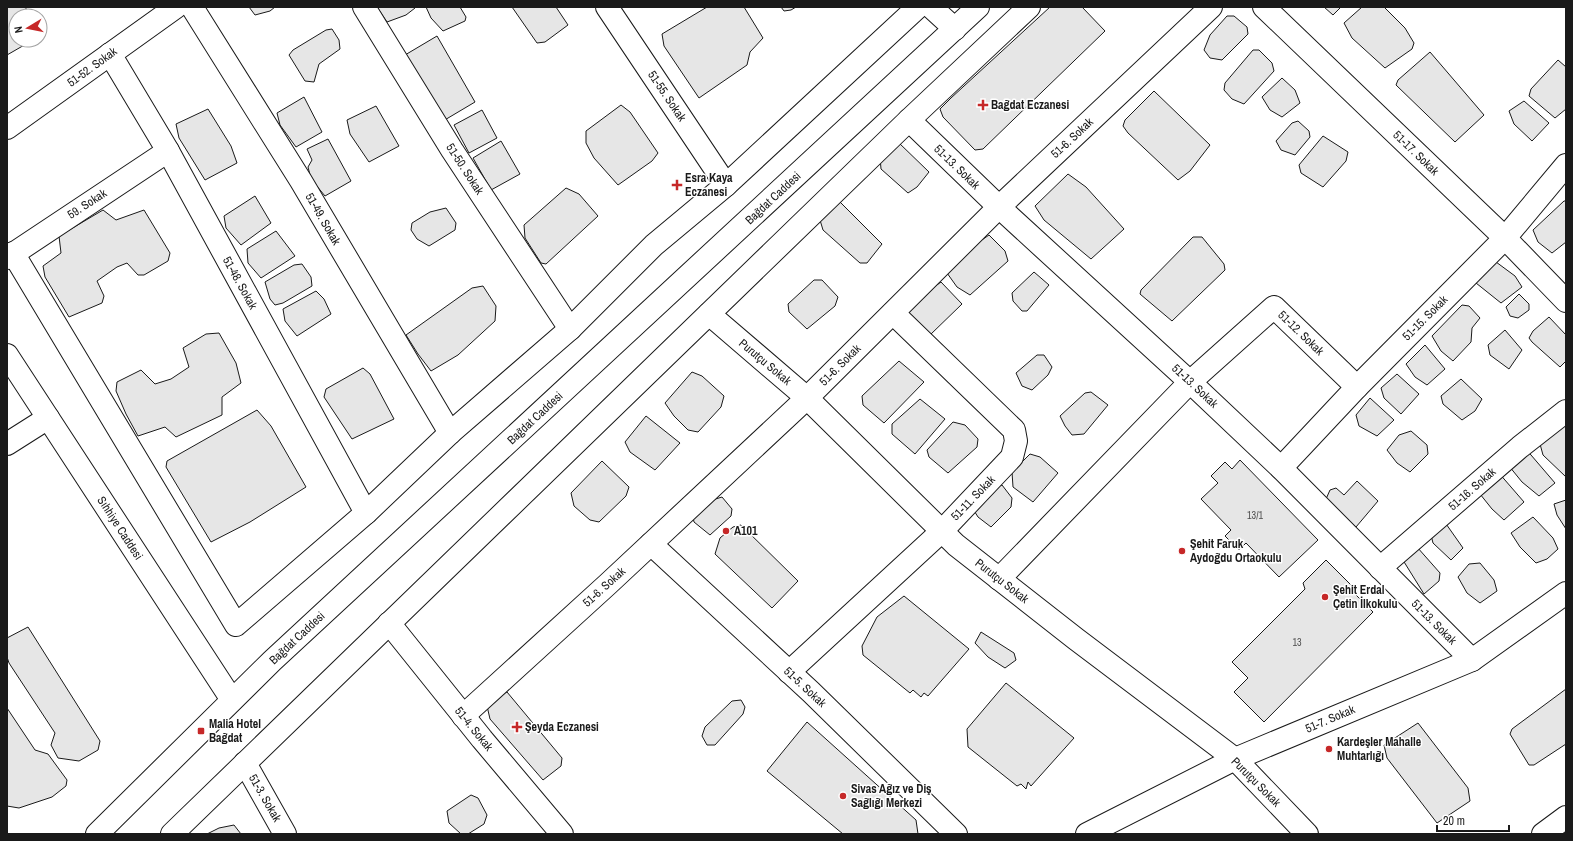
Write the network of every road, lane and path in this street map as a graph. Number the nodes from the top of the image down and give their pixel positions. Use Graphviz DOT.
graph roads {
  1 [pos="176,7"];
  2 [pos="192,7"];
  3 [pos="364,7"];
  4 [pos="607,7"];
  5 [pos="918,7"];
  6 [pos="931,7"];
  7 [pos="978,7"];
  8 [pos="1029,7"];
  9 [pos="1211,7"];
  10 [pos="1264,7"];
  11 [pos="955,29"];
  12 [pos="110,54"];
  13 [pos="909,120"];
  14 [pos="7,128"];
  15 [pos="168,151"];
  16 [pos="1566,164"];
  17 [pos="726,185"];
  18 [pos="999,207"];
  19 [pos="1505,238"];
  20 [pos="10,255"];
  21 [pos="1566,301"];
  22 [pos="893,312"];
  23 [pos="709,314"];
  24 [pos="570,329"];
  25 [pos="7,355"];
  26 [pos="1190,382"];
  27 [pos="1356,387"];
  28 [pos="807,398"];
  29 [pos="1566,411"];
  30 [pos="48,418"];
  31 [pos="450,433"];
  32 [pos="7,444"];
  33 [pos="1281,468"];
  34 [pos="366,513"];
  35 [pos="942,531"];
  36 [pos="651,544"];
  37 [pos="1380,568"];
  38 [pos="999,579"];
  39 [pos="1566,593"];
  40 [pos="389,623"];
  41 [pos="1472,660"];
  42 [pos="789,672"];
  43 [pos="232,700"];
  44 [pos="463,716"];
  45 [pos="1235,758"];
  46 [pos="244,763"];
  47 [pos="1566,817"];
  48 [pos="97,834"];
  49 [pos="172,834"];
  50 [pos="285,834"];
  51 [pos="562,834"];
  52 [pos="956,834"];
  53 [pos="1087,834"];
  54 [pos="1308,834"];
  55 [pos="1543,834"];
  1 -- 12 [label="street, 51-52. Sokak"];
  2 -- 31 [label="street, 51-49. Sokak"];
  3 -- 24 [label="street, 51-50. Sokak"];
  4 -- 17 [label="street, 51-55. Sokak"];
  5 -- 17 [label="street"];
  6 -- 11 [label="street"];
  7 -- 11 [label="street, Bağdat Caddesi"];
  8 -- 13 [label="street"];
  9 -- 18 [label="street, 51-6. Sokak"];
  10 -- 19 [label="street, 51-17. Sokak"];
  11 -- 43 [label="street, Bağdat Caddesi"];
  12 -- 14 [label="street, 51-52. Sokak"];
  12 -- 15 [label="street, 51-48. Sokak"];
  13 -- 18 [label="street, 51-13. Sokak"];
  13 -- 23 [label="street"];
  15 -- 20 [label="street, 59. Sokak"];
  15 -- 34 [label="street, 51-48. Sokak"];
  16 -- 19 [label="street, 51-15. Sokak"];
  17 -- 24 [label="street"];
  18 -- 22 [label="street, 51-6. Sokak"];
  18 -- 26 [label="street, 51-13. Sokak"];
  19 -- 21 [label="street, 51-17. Sokak"];
  19 -- 27 [label="street, 51-15. Sokak"];
  20 -- 34 [label="street"];
  22 -- 28 [label="street, 51-6. Sokak"];
  22 -- 35 [label="street, 51-11. Sokak"];
  23 -- 28 [label="street, Purutçu Sokak"];
  23 -- 40 [label="street"];
  24 -- 31 [label="street"];
  25 -- 30 [label="street, Sıhhiye Caddesi"];
  26 -- 27 [label="street, 51-12. Sokak"];
  26 -- 33 [label="street, 51-13. Sokak"];
  26 -- 38 [label="street"];
  27 -- 33 [label="street, 51-15. Sokak"];
  28 -- 35 [label="street, Purutçu Sokak"];
  28 -- 36 [label="street, 51-6. Sokak"];
  29 -- 37 [label="street, 51-16. Sokak"];
  30 -- 32 [label="street"];
  30 -- 43 [label="street, Sıhhiye Caddesi"];
  31 -- 34 [label="street"];
  33 -- 37 [label="street, 51-13. Sokak"];
  35 -- 38 [label="street, Purutçu Sokak"];
  35 -- 42 [label="street, 51-11. Sokak"];
  36 -- 42 [label="street, 51-5. Sokak"];
  36 -- 44 [label="street, 51-6. Sokak"];
  37 -- 41 [label="street, 51-13. Sokak"];
  38 -- 45 [label="street, Purutçu Sokak"];
  39 -- 41 [label="street, 51-7. Sokak"];
  40 -- 44 [label="street, 51-4. Sokak"];
  40 -- 46 [label="street"];
  41 -- 45 [label="street, 51-7. Sokak"];
  42 -- 52 [label="street, 51-5. Sokak"];
  43 -- 48 [label="street, Bağdat Caddesi"];
  44 -- 51 [label="street, 51-4. Sokak"];
  45 -- 53 [label="street, 51-7. Sokak"];
  45 -- 54 [label="street, Purutçu Sokak"];
  46 -- 49 [label="street"];
  46 -- 50 [label="street, 51-3. Sokak"];
  47 -- 55 [label="street"];
}
